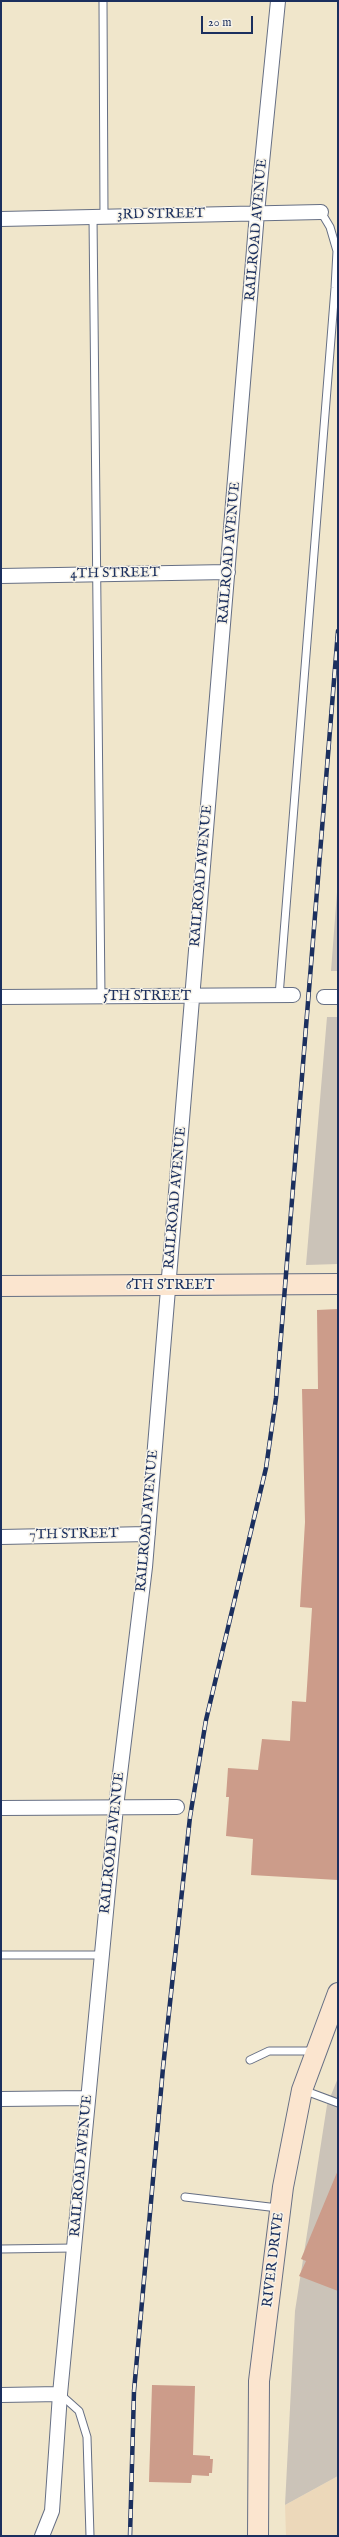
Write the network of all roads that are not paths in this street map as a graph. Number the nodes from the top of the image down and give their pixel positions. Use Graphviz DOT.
graph roads {
  1 [pos="103,1"];
  2 [pos="278,1"];
  3 [pos="321,212"];
  4 [pos="257,213"];
  5 [pos="98,216"];
  6 [pos="1,218"];
  7 [pos="228,572"];
  8 [pos="98,574"];
  9 [pos="1,576"];
  10 [pos="192,996"];
  11 [pos="286,996"];
  12 [pos="101,997"];
  13 [pos="324,997"];
  14 [pos="338,997"];
  15 [pos="1,998"];
  16 [pos="338,1284"];
  17 [pos="1,1286"];
  18 [pos="169,1286"];
  19 [pos="148,1534"];
  20 [pos="1,1536"];
  21 [pos="116,1807"];
  22 [pos="176,1807"];
  23 [pos="1,1808"];
  24 [pos="1,1955"];
  25 [pos="102,1955"];
  26 [pos="338,1993"];
  27 [pos="315,2051"];
  28 [pos="250,2060"];
  29 [pos="302,2090"];
  30 [pos="88,2098"];
  31 [pos="1,2099"];
  32 [pos="338,2103"];
  33 [pos="185,2197"];
  34 [pos="281,2208"];
  35 [pos="74,2248"];
  36 [pos="1,2249"];
  37 [pos="1,2394"];
  38 [pos="60,2394"];
  39 [pos="42,2536"];
  40 [pos="90,2536"];
  41 [pos="258,2536"];
  1 -- 5 [label="lane"];
  2 -- 4 [label="street, RAILROAD AVENUE"];
  3 -- 4 [label="street, 3RD STREET"];
  3 -- 11 [label="lane"];
  4 -- 5 [label="street, 3RD STREET"];
  4 -- 7 [label="street, RAILROAD AVENUE"];
  5 -- 6 [label="street, 3RD STREET"];
  5 -- 8 [label="lane"];
  7 -- 8 [label="street, 4TH STREET"];
  7 -- 10 [label="street, RAILROAD AVENUE"];
  8 -- 9 [label="street, 4TH STREET"];
  8 -- 12 [label="lane"];
  10 -- 11 [label="street, 5TH STREET"];
  10 -- 12 [label="street, 5TH STREET"];
  10 -- 18 [label="street, RAILROAD AVENUE"];
  12 -- 15 [label="street, 5TH STREET"];
  13 -- 14 [label="street"];
  16 -- 18 [label="main road, 6TH STREET"];
  17 -- 18 [label="main road, 6TH STREET"];
  18 -- 19 [label="street, RAILROAD AVENUE"];
  19 -- 20 [label="street, 7TH STREET"];
  19 -- 21 [label="street, RAILROAD AVENUE"];
  21 -- 22 [label="street"];
  21 -- 23 [label="street"];
  21 -- 25 [label="street, RAILROAD AVENUE"];
  24 -- 25 [label="lane"];
  25 -- 30 [label="street, RAILROAD AVENUE"];
  26 -- 27 [label="main road, RIVER DRIVE"];
  27 -- 28 [label="lane"];
  27 -- 29 [label="main road, RIVER DRIVE"];
  29 -- 32 [label="lane"];
  29 -- 34 [label="main road, RIVER DRIVE"];
  30 -- 31 [label="street"];
  30 -- 35 [label="street, RAILROAD AVENUE"];
  33 -- 34 [label="lane"];
  34 -- 41 [label="main road, RIVER DRIVE"];
  35 -- 36 [label="lane"];
  35 -- 38 [label="street, RAILROAD AVENUE"];
  37 -- 38 [label="street"];
  38 -- 39 [label="street, RAILROAD AVENUE"];
  38 -- 40 [label="lane"];
}
